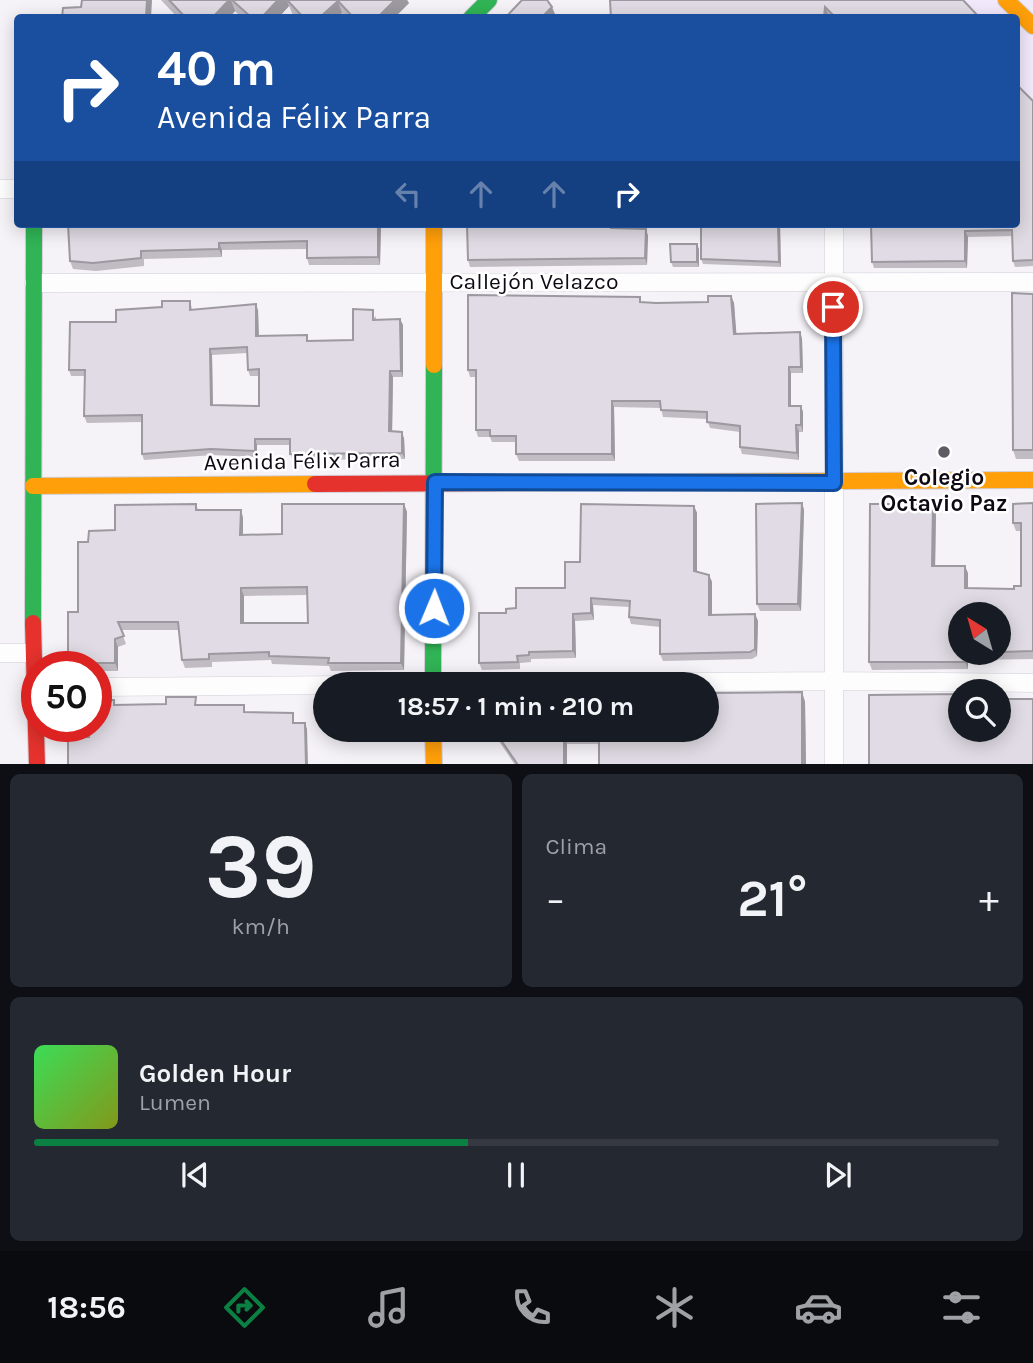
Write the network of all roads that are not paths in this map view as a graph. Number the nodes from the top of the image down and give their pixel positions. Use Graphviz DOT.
graph roads {
  1 [pos="489,0"];
  2 [pos="1006,0"];
  3 [pos="475,14"];
  4 [pos="1019,14"];
  5 [pos="34,228"];
  6 [pos="434,228"];
  7 [pos="834,228"];
  8 [pos="434,281"];
  9 [pos="833,282"];
  10 [pos="1033,282"];
  11 [pos="34,284"];
  12 [pos="1033,480"];
  13 [pos="435,482"];
  14 [pos="834,483"];
  15 [pos="33,486"];
  16 [pos="33,651"];
  17 [pos="0,653"];
  18 [pos="21,653"];
  19 [pos="433,672"];
  20 [pos="833,681"];
  21 [pos="719,682"];
  22 [pos="1033,683"];
  23 [pos="313,685"];
  24 [pos="112,687"];
  25 [pos="37,742"];
  26 [pos="433,742"];
  27 [pos="37,764"];
  28 [pos="434,764"];
  29 [pos="834,764"];
  1 -- 3 [label="street"];
  2 -- 4 [label="street"];
  5 -- 11 [label="street"];
  6 -- 8 [label="street"];
  7 -- 9 [label="street"];
  8 -- 9 [label="street, Callejón Velazco"];
  8 -- 11 [label="street, Callejón Velazco"];
  8 -- 13 [label="street"];
  9 -- 10 [label="street, Callejón Velazco"];
  9 -- 14 [label="street"];
  11 -- 15 [label="street"];
  12 -- 14 [label="street, Avenida Félix Parra"];
  13 -- 14 [label="street, Avenida Félix Parra"];
  13 -- 15 [label="street, Avenida Félix Parra"];
  13 -- 19 [label="street"];
  14 -- 20 [label="street"];
  15 -- 16 [label="street"];
  17 -- 18 [label="street"];
  20 -- 21 [label="street"];
  20 -- 22 [label="street"];
  20 -- 29 [label="street"];
  23 -- 24 [label="street"];
  25 -- 27 [label="street"];
  26 -- 28 [label="street"];
}
